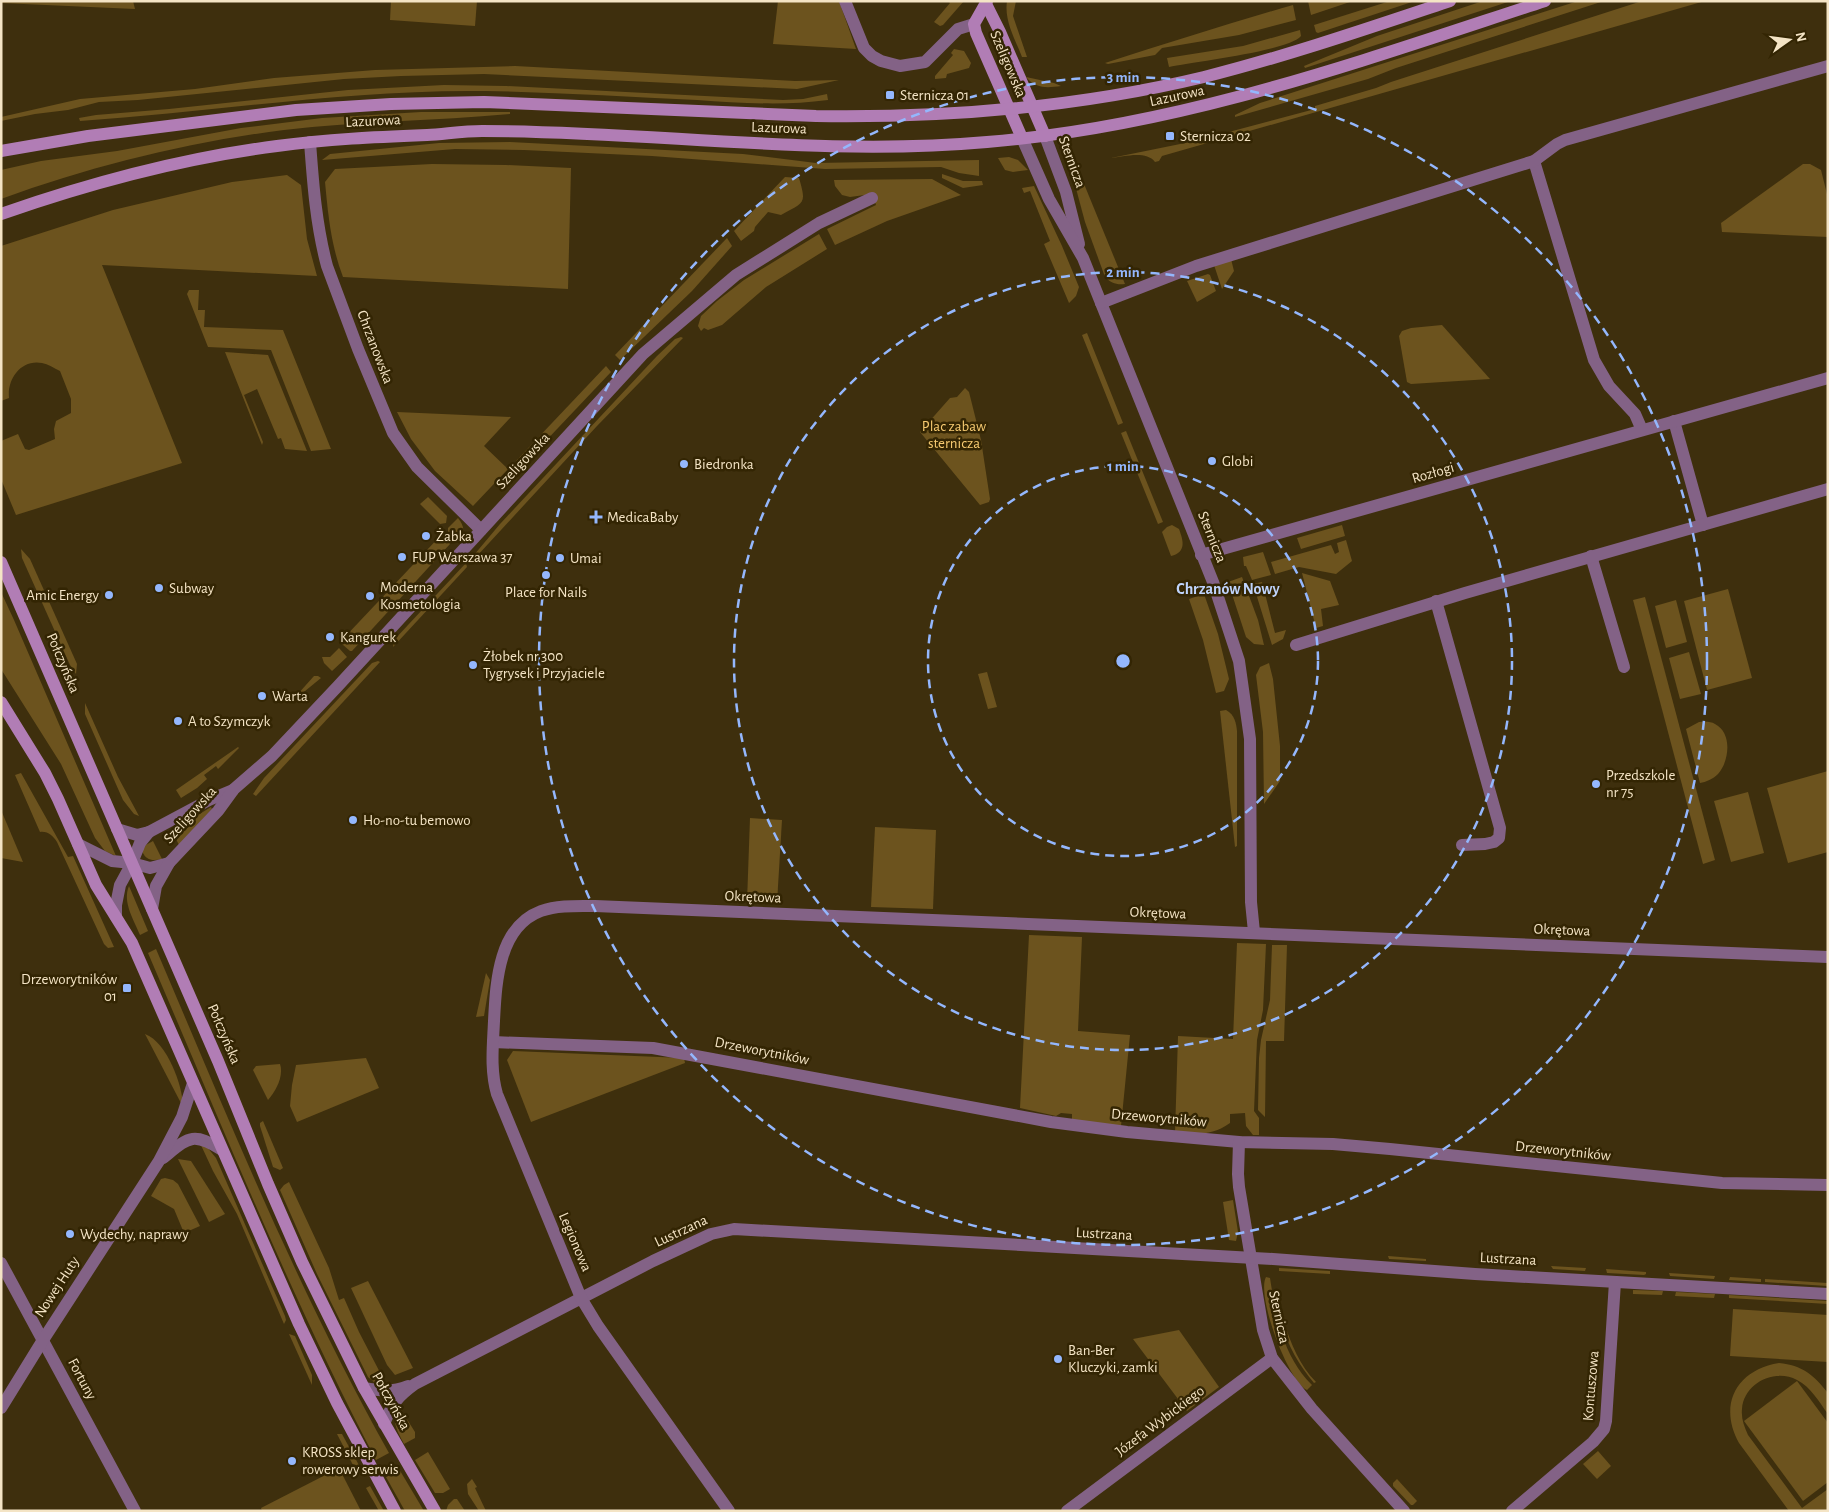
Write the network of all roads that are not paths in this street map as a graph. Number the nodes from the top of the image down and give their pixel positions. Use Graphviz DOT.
graph roads {
  1 [pos="845,1"];
  2 [pos="1450,1"];
  3 [pos="1545,1"];
  4 [pos="986,3"];
  5 [pos="974,24"];
  6 [pos="1828,66"];
  7 [pos="1032,107"];
  8 [pos="1009,110"];
  9 [pos="1045,136"];
  10 [pos="1022,138"];
  11 [pos="310,142"];
  12 [pos="1,151"];
  13 [pos="1534,161"];
  14 [pos="872,198"];
  15 [pos="1,214"];
  16 [pos="1083,258"];
  17 [pos="1101,303"];
  18 [pos="1828,378"];
  19 [pos="1674,421"];
  20 [pos="1642,430"];
  21 [pos="1828,489"];
  22 [pos="1703,525"];
  23 [pos="481,530"];
  24 [pos="1201,555"];
  25 [pos="1591,556"];
  26 [pos="1,562"];
  27 [pos="1436,601"];
  28 [pos="1296,645"];
  29 [pos="1624,667"];
  30 [pos="1,702"];
  31 [pos="234,789"];
  32 [pos="117,829"];
  33 [pos="149,832"];
  34 [pos="78,844"];
  35 [pos="1462,845"];
  36 [pos="168,862"];
  37 [pos="132,863"];
  38 [pos="152,909"];
  39 [pos="116,917"];
  40 [pos="1254,932"];
  41 [pos="505,950"];
  42 [pos="1828,957"];
  43 [pos="493,1042"];
  44 [pos="192,1083"];
  45 [pos="1238,1142"];
  46 [pos="222,1150"];
  47 [pos="159,1161"];
  48 [pos="1828,1185"];
  49 [pos="1252,1258"];
  50 [pos="1,1263"];
  51 [pos="1615,1282"];
  52 [pos="1828,1294"];
  53 [pos="581,1298"];
  54 [pos="43,1340"];
  55 [pos="1272,1358"];
  56 [pos="415,1384"];
  57 [pos="364,1388"];
  58 [pos="1,1408"];
  59 [pos="384,1424"];
  60 [pos="135,1511"];
  61 [pos="395,1511"];
  62 [pos="435,1511"];
  63 [pos="729,1511"];
  64 [pos="1067,1511"];
  65 [pos="1404,1511"];
  66 [pos="1512,1511"];
  1 -- 5 [label="street"];
  2 -- 7 [label="main road, Lazurowa"];
  3 -- 9 [label="main road, Lazurowa"];
  4 -- 5 [label="main road, Szeligowska"];
  4 -- 7 [label="main road, Szeligowska"];
  5 -- 8 [label="main road, Szeligowska"];
  6 -- 13 [label="street"];
  7 -- 8 [label="main road, Lazurowa"];
  7 -- 9 [label="main road, Sternicza"];
  8 -- 10 [label="main road, Szeligowska"];
  8 -- 12 [label="main road, Lazurowa"];
  9 -- 10 [label="main road, Lazurowa"];
  9 -- 16 [label="street, Sternicza"];
  10 -- 11 [label="main road, Lazurowa"];
  10 -- 16 [label="street, Sternicza"];
  11 -- 15 [label="main road, Lazurowa"];
  11 -- 23 [label="street, Chrzanowska"];
  13 -- 17 [label="street"];
  13 -- 20 [label="street"];
  14 -- 23 [label="street, Szeligowska"];
  16 -- 17 [label="street, Sternicza"];
  17 -- 24 [label="street, Sternicza"];
  18 -- 19 [label="street, Rozłogi"];
  19 -- 20 [label="street, Rozłogi"];
  19 -- 22 [label="street"];
  20 -- 24 [label="street, Rozłogi"];
  21 -- 22 [label="street"];
  22 -- 25 [label="street"];
  23 -- 31 [label="street, Szeligowska"];
  24 -- 40 [label="street, Sternicza"];
  25 -- 27 [label="street"];
  25 -- 29 [label="street"];
  26 -- 32 [label="main road, Połczyńska"];
  27 -- 28 [label="street"];
  27 -- 35 [label="street"];
  30 -- 34 [label="main road"];
  31 -- 33 [label="street, Szeligowska"];
  31 -- 36 [label="street, Szeligowska"];
  32 -- 33 [label="street, Szeligowska"];
  32 -- 37 [label="main road, Połczyńska"];
  33 -- 37 [label="street, Szeligowska"];
  34 -- 37 [label="street, Szeligowska"];
  34 -- 39 [label="main road"];
  36 -- 37 [label="street, Szeligowska"];
  36 -- 38 [label="street, Szeligowska"];
  37 -- 38 [label="main road, Połczyńska"];
  37 -- 39 [label="street, Szeligowska"];
  38 -- 57 [label="main road, Połczyńska"];
  39 -- 44 [label="main road"];
  40 -- 41 [label="street, Okrętowa"];
  40 -- 42 [label="street, Okrętowa"];
  41 -- 43 [label="street, Legionowa"];
  43 -- 45 [label="street, Drzeworytników"];
  43 -- 53 [label="street, Legionowa"];
  44 -- 46 [label="main road"];
  44 -- 47 [label="street, Nowej Huty"];
  45 -- 48 [label="street, Drzeworytników"];
  45 -- 49 [label="street, Sternicza"];
  46 -- 47 [label="street, Nowej Huty"];
  46 -- 61 [label="main road"];
  47 -- 54 [label="street, Nowej Huty"];
  49 -- 51 [label="street, Lustrzana"];
  49 -- 53 [label="street, Lustrzana"];
  49 -- 55 [label="street, Sternicza"];
  50 -- 54 [label="street, Fortuny"];
  51 -- 52 [label="street, Lustrzana"];
  51 -- 66 [label="street, Kontuszowa"];
  53 -- 56 [label="street, Lustrzana"];
  53 -- 63 [label="street, Legionowa"];
  54 -- 58 [label="street, Nowej Huty"];
  54 -- 60 [label="street, Fortuny"];
  55 -- 64 [label="street, Józefa Wybickiego"];
  55 -- 65 [label="street, Sternicza"];
  56 -- 57 [label="street, Lustrzana"];
  56 -- 59 [label="street, Lustrzana"];
  57 -- 59 [label="main road, Połczyńska"];
  59 -- 62 [label="main road, Połczyńska"];
}
